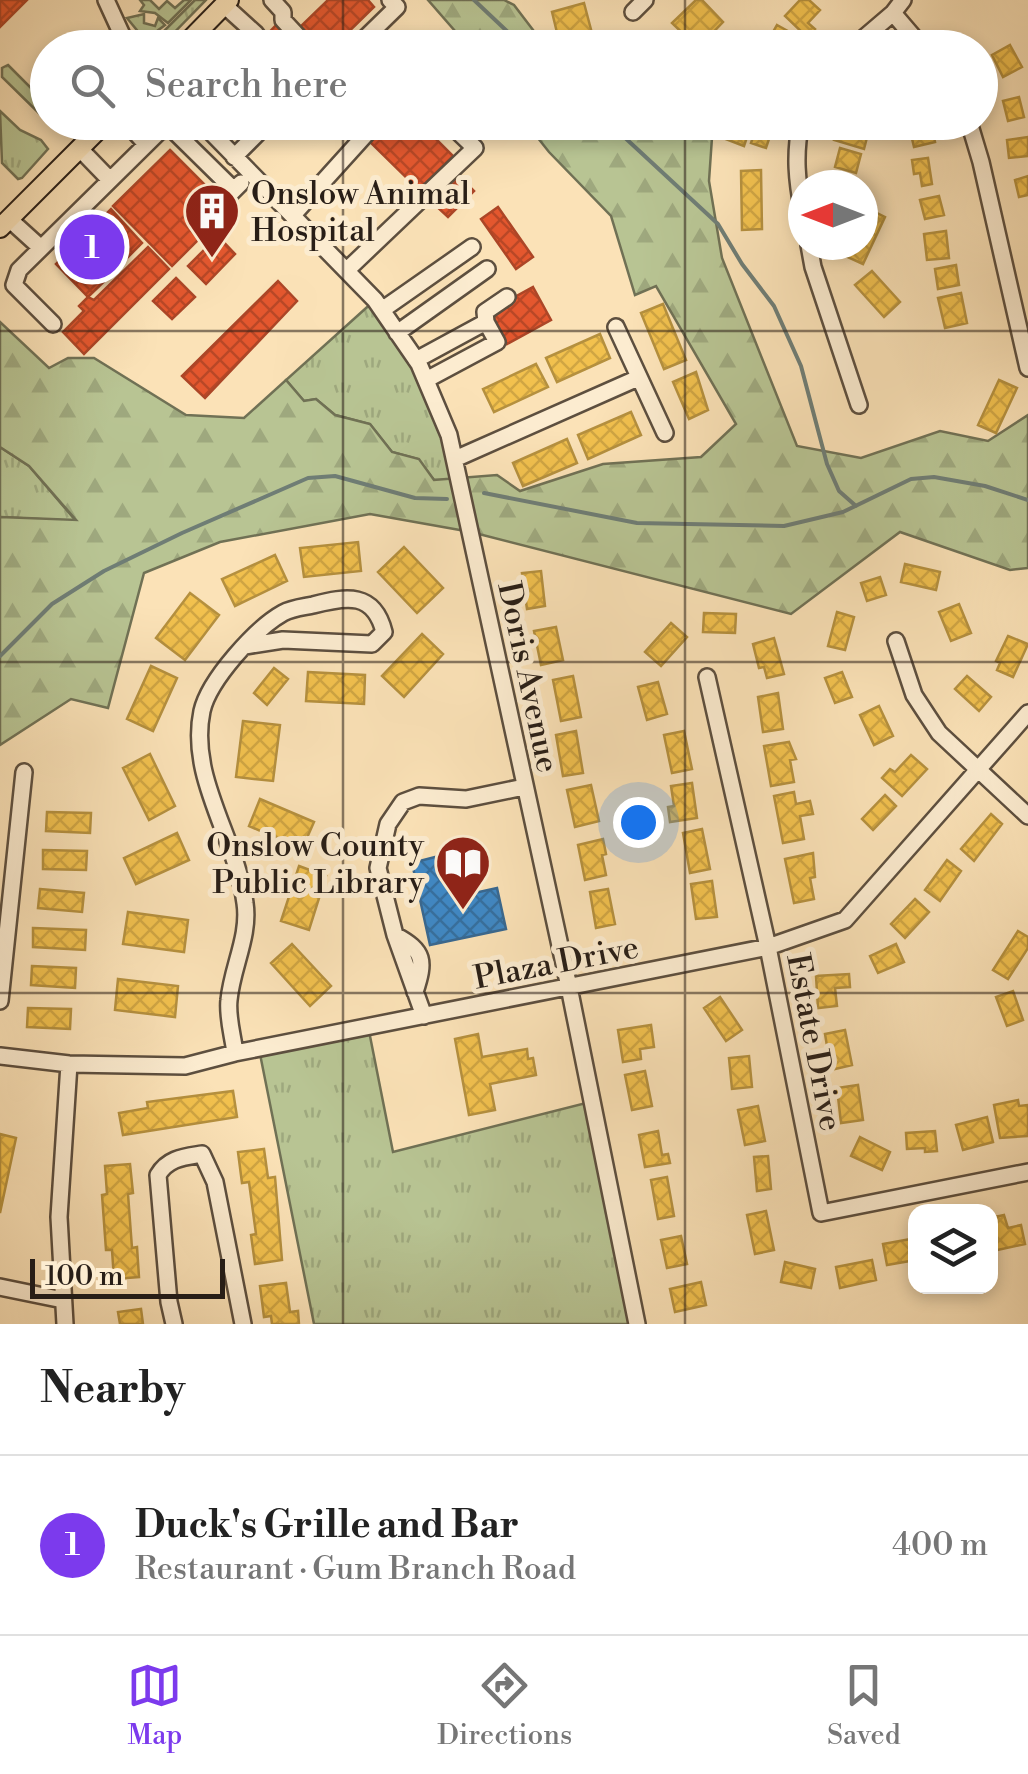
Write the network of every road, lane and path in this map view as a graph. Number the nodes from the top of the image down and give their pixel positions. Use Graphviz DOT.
graph roads {
  1 [pos="106,0"];
  2 [pos="390,0"];
  3 [pos="646,0"];
  4 [pos="226,2"];
  5 [pos="284,4"];
  6 [pos="898,7"];
  7 [pos="633,12"];
  8 [pos="118,30"];
  9 [pos="199,30"];
  10 [pos="260,30"];
  11 [pos="293,30"];
  12 [pos="373,30"];
  13 [pos="872,30"];
  14 [pos="912,30"];
  15 [pos="87,140"];
  16 [pos="142,140"];
  17 [pos="149,140"];
  18 [pos="185,140"];
  19 [pos="218,140"];
  20 [pos="248,140"];
  21 [pos="361,140"];
  22 [pos="467,140"];
  23 [pos="797,140"];
  24 [pos="973,140"];
  25 [pos="145,143"];
  26 [pos="79,148"];
  27 [pos="234,156"];
  28 [pos="795,170"];
  29 [pos="250,173"];
  30 [pos="110,180"];
  31 [pos="234,190"];
  32 [pos="293,215"];
  33 [pos="208,217"];
  34 [pos="5,224"];
  35 [pos="472,247"];
  36 [pos="41,248"];
  37 [pos="811,260"];
  38 [pos="487,269"];
  39 [pos="347,270"];
  40 [pos="507,297"];
  41 [pos="382,310"];
  42 [pos="486,322"];
  43 [pos="52,324"];
  44 [pos="616,328"];
  45 [pos="398,332"];
  46 [pos="416,360"];
  47 [pos="1028,368"];
  48 [pos="638,378"];
  49 [pos="426,380"];
  50 [pos="859,405"];
  51 [pos="665,432"];
  52 [pos="455,459"];
  53 [pos="896,641"];
  54 [pos="245,646"];
  55 [pos="708,677"];
  56 [pos="1028,713"];
  57 [pos="976,770"];
  58 [pos="24,772"];
  59 [pos="524,787"];
  60 [pos="1028,816"];
  61 [pos="768,948"];
  62 [pos="569,987"];
  63 [pos="0,1001"];
  64 [pos="424,1016"];
  65 [pos="235,1053"];
  66 [pos="0,1056"];
  67 [pos="69,1064"];
  68 [pos="1028,1172"];
  69 [pos="0,1287"];
  70 [pos="64,1300"];
  71 [pos="65,1324"];
  72 [pos="174,1324"];
  73 [pos="243,1324"];
  74 [pos="637,1324"];
  1 -- 8 [label="street"];
  2 -- 12 [label="street"];
  3 -- 7 [label="street"];
  4 -- 9 [label="main road"];
  4 -- 10 [label="street"];
  5 -- 11 [label="street"];
  6 -- 13 [label="street"];
  6 -- 14 [label="street"];
  15 -- 26 [label="main road"];
  16 -- 25 [label="street"];
  17 -- 25 [label="street"];
  18 -- 31 [label="street"];
  19 -- 27 [label="street, Doris Avenue"];
  20 -- 27 [label="street"];
  21 -- 32 [label="street"];
  22 -- 39 [label="street"];
  23 -- 28 [label="street"];
  24 -- 47 [label="street"];
  25 -- 30 [label="street"];
  26 -- 30 [label="street"];
  26 -- 34 [label="main road"];
  27 -- 29 [label="street, Doris Avenue"];
  29 -- 31 [label="street"];
  29 -- 32 [label="street, Doris Avenue"];
  30 -- 36 [label="street"];
  31 -- 33 [label="street"];
  32 -- 39 [label="street, Doris Avenue"];
  34 -- 36 [label="street"];
  35 -- 41 [label="street"];
  36 -- 43 [label="street"];
  37 -- 50 [label="street"];
  38 -- 45 [label="street"];
  39 -- 41 [label="street, Doris Avenue"];
  40 -- 42 [label="street"];
  41 -- 45 [label="street, Doris Avenue"];
  42 -- 46 [label="street"];
  42 -- 49 [label="street"];
  44 -- 48 [label="street"];
  45 -- 46 [label="street, Doris Avenue"];
  46 -- 49 [label="street, Doris Avenue"];
  48 -- 51 [label="street"];
  48 -- 52 [label="street"];
  49 -- 52 [label="street, Doris Avenue"];
  52 -- 59 [label="street, Doris Avenue"];
  53 -- 57 [label="street"];
  54 -- 54 [label="street"];
  54 -- 65 [label="street"];
  55 -- 61 [label="street, Estate Drive"];
  56 -- 57 [label="street, Plaza Drive"];
  57 -- 60 [label="street"];
  57 -- 61 [label="street, Plaza Drive"];
  58 -- 63 [label="street"];
  59 -- 62 [label="street, Doris Avenue"];
  59 -- 64 [label="street"];
  61 -- 62 [label="street, Plaza Drive"];
  61 -- 68 [label="street, Estate Drive"];
  62 -- 64 [label="street, Plaza Drive"];
  62 -- 74 [label="street, Doris Avenue"];
  64 -- 65 [label="street, Plaza Drive"];
  65 -- 67 [label="street, Plaza Drive"];
  66 -- 67 [label="street, Plaza Drive"];
  67 -- 70 [label="street"];
  69 -- 70 [label="street"];
  70 -- 71 [label="street"];
  72 -- 73 [label="street"];
}
